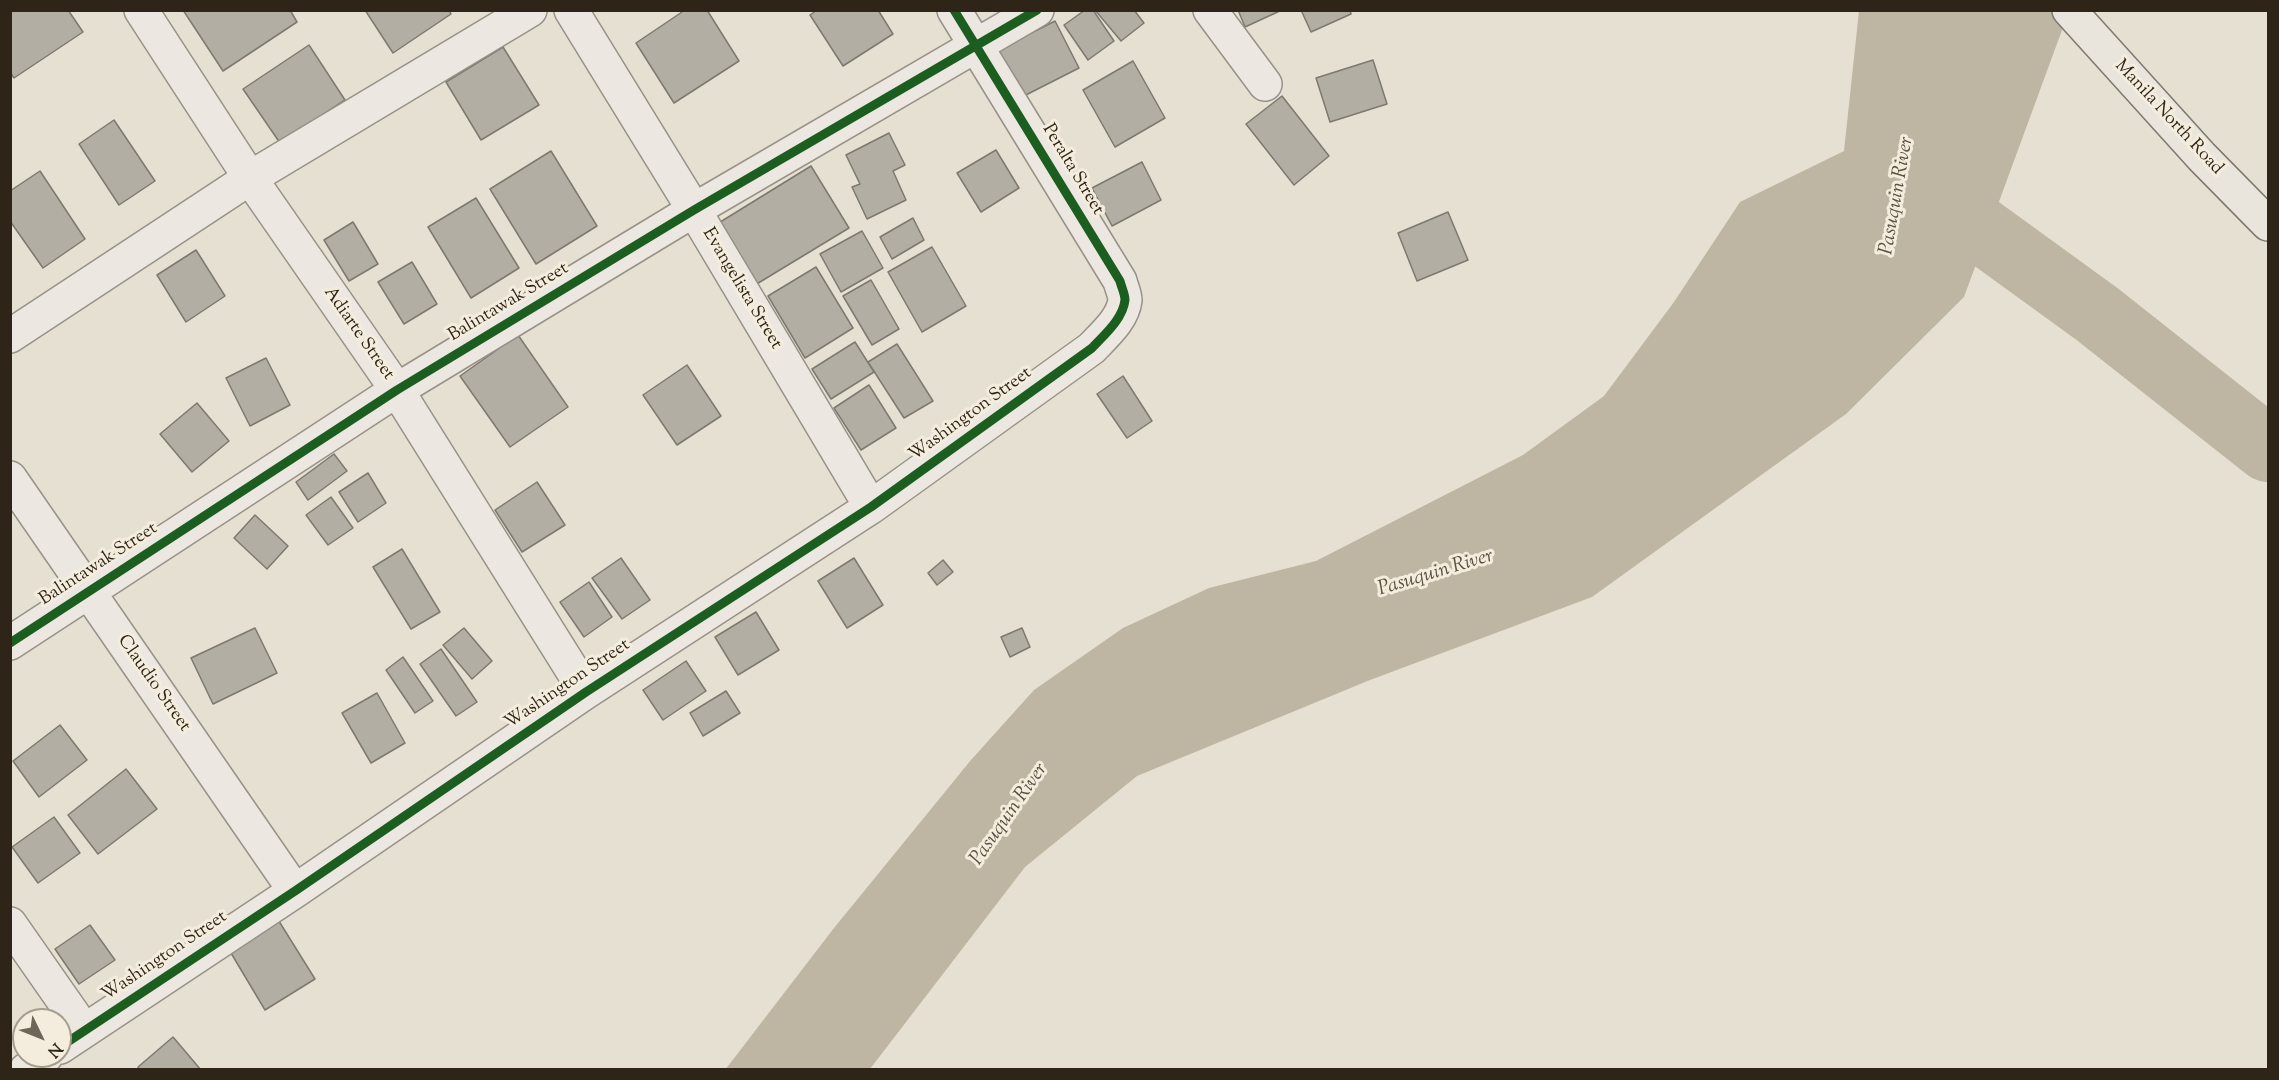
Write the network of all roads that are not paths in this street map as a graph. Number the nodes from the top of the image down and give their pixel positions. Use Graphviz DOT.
graph roads {
  1 [pos="141,10"];
  2 [pos="530,10"];
  3 [pos="571,10"];
  4 [pos="954,10"];
  5 [pos="1036,10"];
  6 [pos="1210,10"];
  7 [pos="2069,10"];
  8 [pos="976,44"];
  9 [pos="1264,84"];
  10 [pos="250,178"];
  11 [pos="694,210"];
  12 [pos="2268,224"];
  13 [pos="10,336"];
  14 [pos="1092,348"];
  15 [pos="397,390"];
  16 [pos="10,478"];
  17 [pos="871,507"];
  18 [pos="90,592"];
  19 [pos="10,643"];
  20 [pos="586,692"];
  21 [pos="295,891"];
  22 [pos="10,924"];
  23 [pos="56,1008"];
  24 [pos="72,1038"];
  1 -- 10 [label="street, Adiarte Street"];
  2 -- 10 [label="street"];
  3 -- 11 [label="street, Evangelista Street"];
  4 -- 8 [label="street, Peralta Street"];
  5 -- 8 [label="street, Balintawak Street"];
  6 -- 9 [label="street"];
  7 -- 12 [label="highway, Manila North Road"];
  8 -- 11 [label="street, Balintawak Street"];
  8 -- 14 [label="street, Peralta Street"];
  10 -- 13 [label="street"];
  10 -- 15 [label="street, Adiarte Street"];
  11 -- 15 [label="street, Balintawak Street"];
  11 -- 17 [label="street, Evangelista Street"];
  14 -- 17 [label="street, Washington Street"];
  15 -- 18 [label="street, Balintawak Street"];
  15 -- 20 [label="street, Adiarte Street"];
  16 -- 18 [label="street, Claudio Street"];
  17 -- 20 [label="street, Washington Street"];
  18 -- 19 [label="street, Balintawak Street"];
  18 -- 21 [label="street, Claudio Street"];
  20 -- 21 [label="street, Washington Street"];
  21 -- 24 [label="street, Washington Street"];
  22 -- 23 [label="street"];
}
